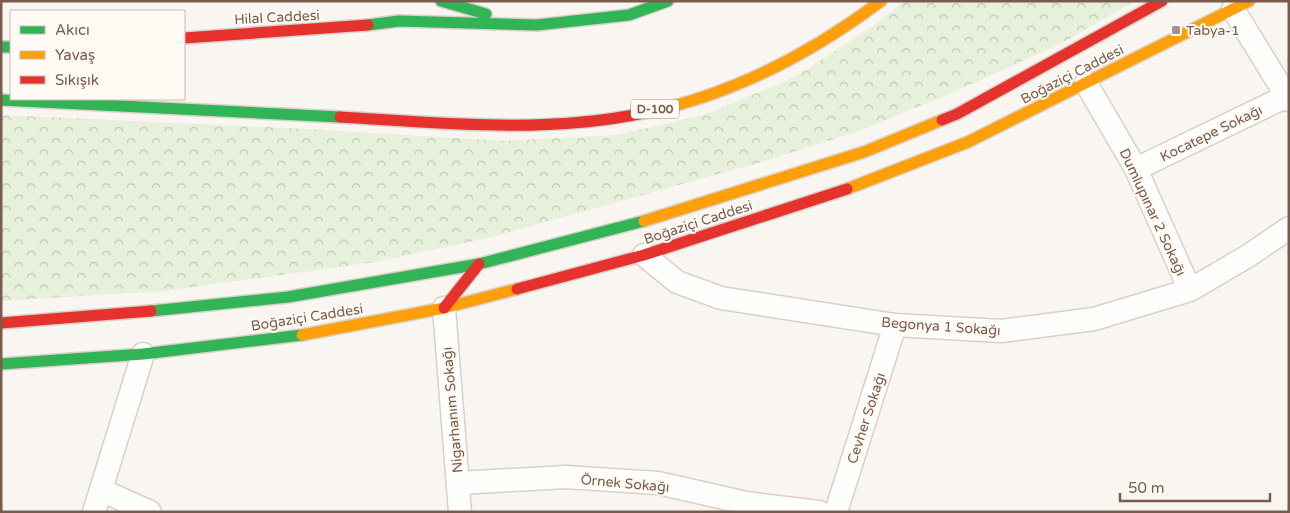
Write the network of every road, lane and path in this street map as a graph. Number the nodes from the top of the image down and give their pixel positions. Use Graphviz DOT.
graph roads {
  1 [pos="441,1"];
  2 [pos="668,1"];
  3 [pos="881,1"];
  4 [pos="1162,1"];
  5 [pos="1241,5"];
  6 [pos="382,11"];
  7 [pos="363,24"];
  8 [pos="537,25"];
  9 [pos="185,38"];
  10 [pos="1086,83"];
  11 [pos="1288,98"];
  12 [pos="1,100"];
  13 [pos="1136,169"];
  14 [pos="1289,228"];
  15 [pos="644,255"];
  16 [pos="479,264"];
  17 [pos="1190,290"];
  18 [pos="444,308"];
  19 [pos="1,323"];
  20 [pos="895,325"];
  21 [pos="143,354"];
  22 [pos="1,364"];
  23 [pos="458,483"];
  24 [pos="101,490"];
  25 [pos="94,512"];
  26 [pos="150,512"];
  27 [pos="460,512"];
  28 [pos="820,512"];
  29 [pos="836,512"];
  1 -- 8 [label="main road"];
  2 -- 8 [label="main road, Hilal Caddesi"];
  3 -- 12 [label="main road, D-100"];
  4 -- 16 [label="main road"];
  5 -- 10 [label="main road, Boğaziçi Caddesi"];
  5 -- 11 [label="street"];
  6 -- 7 [label="main road"];
  7 -- 8 [label="main road, Hilal Caddesi"];
  7 -- 9 [label="main road, Hilal Caddesi"];
  10 -- 13 [label="street, Dumlupınar 2 Sokağı"];
  10 -- 15 [label="main road, Boğaziçi Caddesi"];
  11 -- 13 [label="street, Kocatepe Sokağı"];
  13 -- 17 [label="street, Dumlupınar 2 Sokağı"];
  14 -- 17 [label="street, Begonya 1 Sokağı"];
  15 -- 18 [label="main road, Boğaziçi Caddesi"];
  15 -- 20 [label="street, Begonya 1 Sokağı"];
  16 -- 18 [label="main road"];
  16 -- 19 [label="main road"];
  17 -- 20 [label="street, Begonya 1 Sokağı"];
  18 -- 21 [label="main road, Boğaziçi Caddesi"];
  18 -- 23 [label="street, Nigarhanım Sokağı"];
  20 -- 29 [label="street, Cevher Sokağı"];
  21 -- 22 [label="main road, Boğaziçi Caddesi"];
  21 -- 24 [label="street"];
  23 -- 27 [label="street, Nigarhanım Sokağı"];
  23 -- 28 [label="street, Örnek Sokağı"];
  24 -- 25 [label="street"];
  24 -- 26 [label="street"];
}
